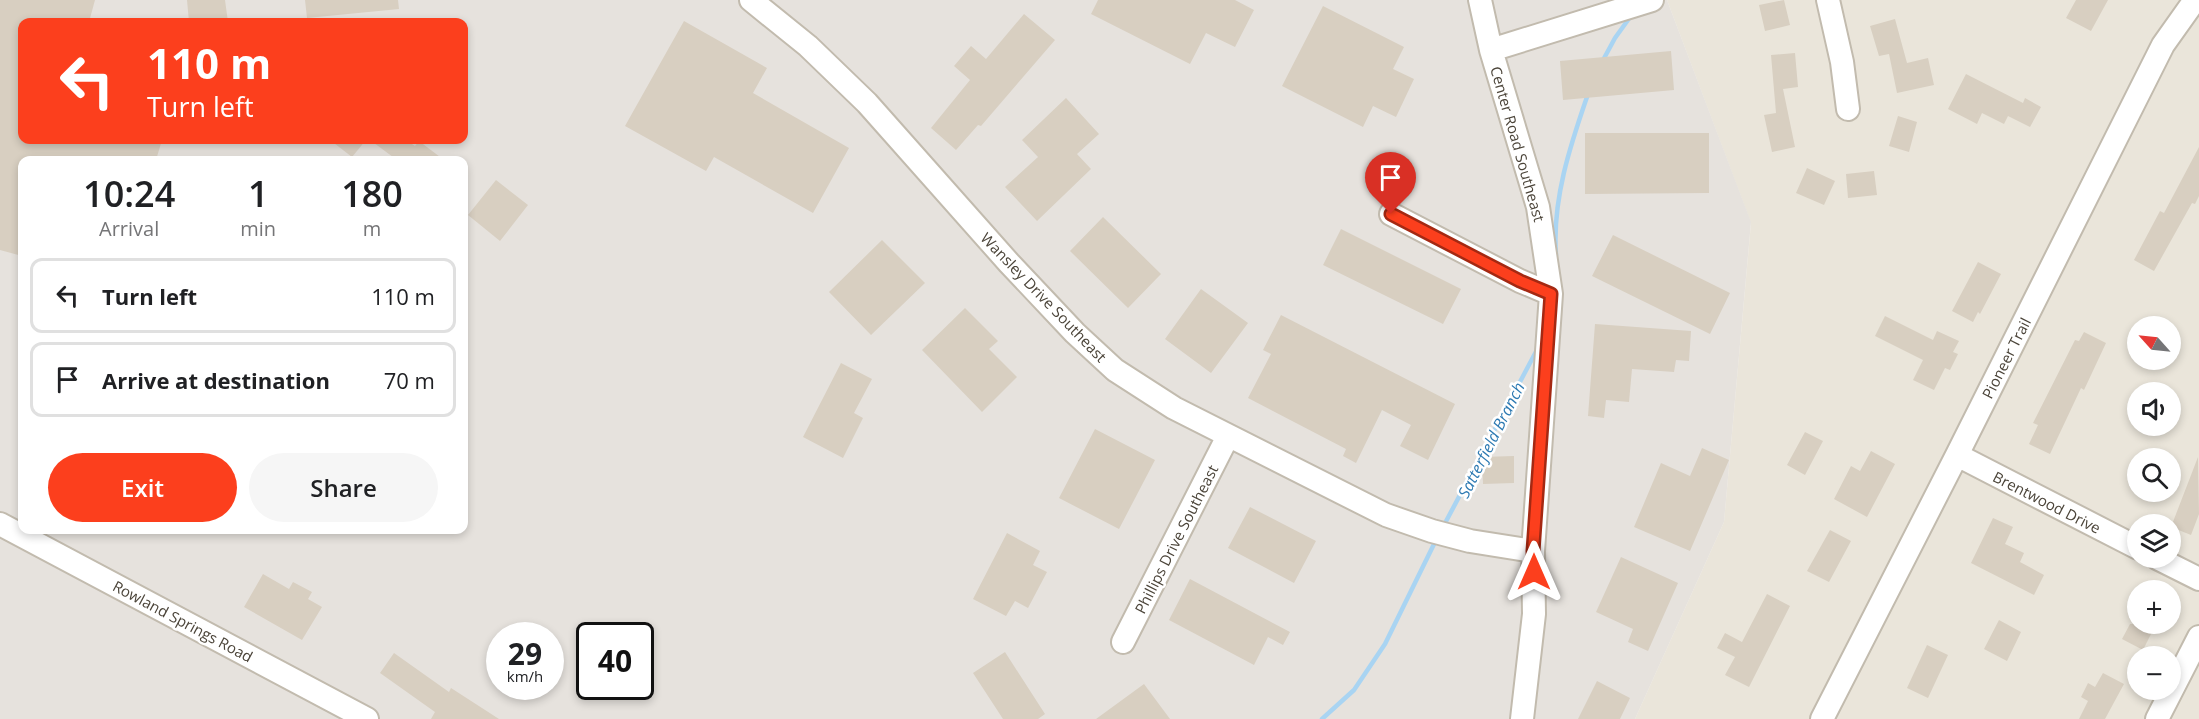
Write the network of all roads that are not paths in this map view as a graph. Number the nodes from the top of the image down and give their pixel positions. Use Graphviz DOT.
graph roads {
  1 [pos="751,0"];
  2 [pos="1480,0"];
  3 [pos="1652,0"];
  4 [pos="1828,0"];
  5 [pos="2195,0"];
  6 [pos="1491,51"];
  7 [pos="1848,109"];
  8 [pos="1391,214"];
  9 [pos="1551,294"];
  10 [pos="1228,436"];
  11 [pos="1958,455"];
  12 [pos="0,524"];
  13 [pos="18,534"];
  14 [pos="19,534"];
  15 [pos="2127,542"];
  16 [pos="1533,551"];
  17 [pos="2177,568"];
  18 [pos="2199,579"];
  19 [pos="2199,637"];
  20 [pos="1123,642"];
  21 [pos="367,719"];
  22 [pos="1522,719"];
  23 [pos="1822,719"];
  24 [pos="2157,719"];
  1 -- 10 [label="street, Wansley Drive Southeast"];
  2 -- 6 [label="street, Center Road Southeast"];
  3 -- 6 [label="street"];
  4 -- 7 [label="street"];
  5 -- 11 [label="street, Pioneer Trail"];
  6 -- 9 [label="street, Center Road Southeast"];
  8 -- 9 [label="street"];
  9 -- 16 [label="street, Center Road Southeast"];
  10 -- 16 [label="street, Wansley Drive Southeast"];
  10 -- 20 [label="street, Phillips Drive Southeast"];
  11 -- 15 [label="street, Brentwood Drive"];
  11 -- 23 [label="street, Pioneer Trail"];
  12 -- 13 [label="street, Rowland Springs Road"];
  14 -- 21 [label="street, Rowland Springs Road"];
  16 -- 22 [label="street, Center Road Southeast"];
  17 -- 18 [label="street"];
  19 -- 24 [label="street"];
}
